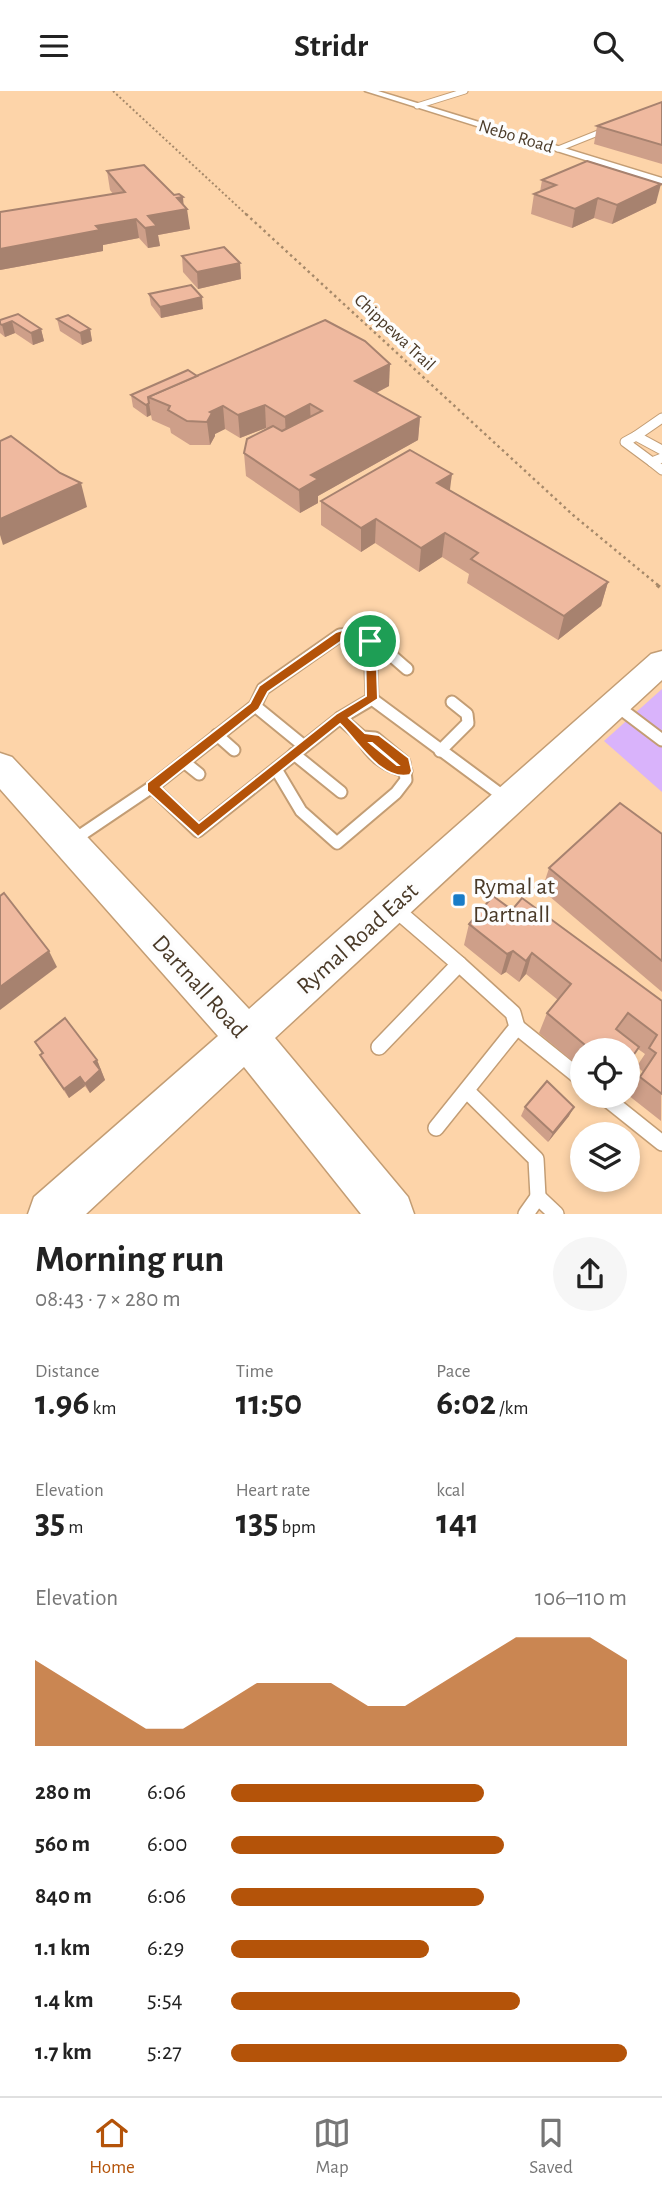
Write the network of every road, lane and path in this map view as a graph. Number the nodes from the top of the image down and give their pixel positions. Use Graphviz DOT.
graph roads {
  1 [pos="113,91"];
  2 [pos="369,91"];
  3 [pos="465,91"];
  4 [pos="417,106"];
  5 [pos="611,128"];
  6 [pos="558,149"];
  7 [pos="662,181"];
  8 [pos="662,418"];
  9 [pos="636,436"];
  10 [pos="662,450"];
  11 [pos="662,458"];
  12 [pos="652,462"];
  13 [pos="662,470"];
  14 [pos="662,592"];
  15 [pos="370,641"];
  16 [pos="662,661"];
  17 [pos="407,669"];
  18 [pos="372,699"];
  19 [pos="452,702"];
  20 [pos="614,704"];
  21 [pos="255,706"];
  22 [pos="340,717"];
  23 [pos="217,735"];
  24 [pos="662,740"];
  25 [pos="234,750"];
  26 [pos="299,750"];
  27 [pos="440,751"];
  28 [pos="184,762"];
  29 [pos="0,766"];
  30 [pos="267,771"];
  31 [pos="199,775"];
  32 [pos="152,787"];
  33 [pos="341,792"];
  34 [pos="509,800"];
  35 [pos="69,843"];
  36 [pos="392,907"];
  37 [pos="458,964"];
  38 [pos="517,1027"];
  39 [pos="247,1037"];
  40 [pos="379,1047"];
  41 [pos="570,1070"];
  42 [pos="467,1091"];
  43 [pos="619,1108"];
  44 [pos="436,1128"];
  45 [pos="662,1143"];
  46 [pos="538,1197"];
  47 [pos="51,1214"];
  48 [pos="391,1214"];
  49 [pos="526,1214"];
  50 [pos="556,1214"];
  1 -- 14 [label="path, Chippewa Trail"];
  2 -- 4 [label="street, Nebo Road"];
  3 -- 4 [label="lane"];
  4 -- 6 [label="street, Nebo Road"];
  5 -- 6 [label="lane"];
  6 -- 7 [label="street, Nebo Road"];
  8 -- 9 [label="lane"];
  9 -- 10 [label="lane"];
  9 -- 12 [label="lane"];
  11 -- 12 [label="lane"];
  12 -- 13 [label="lane"];
  15 -- 17 [label="lane"];
  15 -- 18 [label="lane"];
  15 -- 21 [label="lane"];
  16 -- 20 [label="main road, Rymal Road East"];
  18 -- 22 [label="lane"];
  18 -- 27 [label="lane"];
  19 -- 27 [label="lane"];
  20 -- 24 [label="lane"];
  20 -- 34 [label="main road, Rymal Road East"];
  21 -- 23 [label="lane"];
  21 -- 26 [label="lane"];
  22 -- 26 [label="lane"];
  22 -- 30 [label="lane"];
  23 -- 25 [label="lane"];
  23 -- 28 [label="lane"];
  26 -- 30 [label="lane"];
  26 -- 33 [label="lane"];
  27 -- 34 [label="lane"];
  28 -- 31 [label="lane"];
  28 -- 32 [label="lane"];
  29 -- 35 [label="main road, Dartnall Road"];
  30 -- 32 [label="lane"];
  32 -- 35 [label="lane"];
  34 -- 36 [label="main road, Rymal Road East"];
  35 -- 39 [label="main road, Dartnall Road"];
  36 -- 37 [label="lane"];
  36 -- 39 [label="main road, Rymal Road East"];
  37 -- 38 [label="lane"];
  37 -- 40 [label="lane"];
  38 -- 41 [label="lane"];
  38 -- 42 [label="lane"];
  39 -- 47 [label="main road, Rymal Road East"];
  39 -- 48 [label="main road, Dartnall Road"];
  42 -- 44 [label="lane"];
  42 -- 46 [label="lane"];
  43 -- 45 [label="lane"];
  46 -- 49 [label="lane"];
  46 -- 50 [label="lane"];
}
